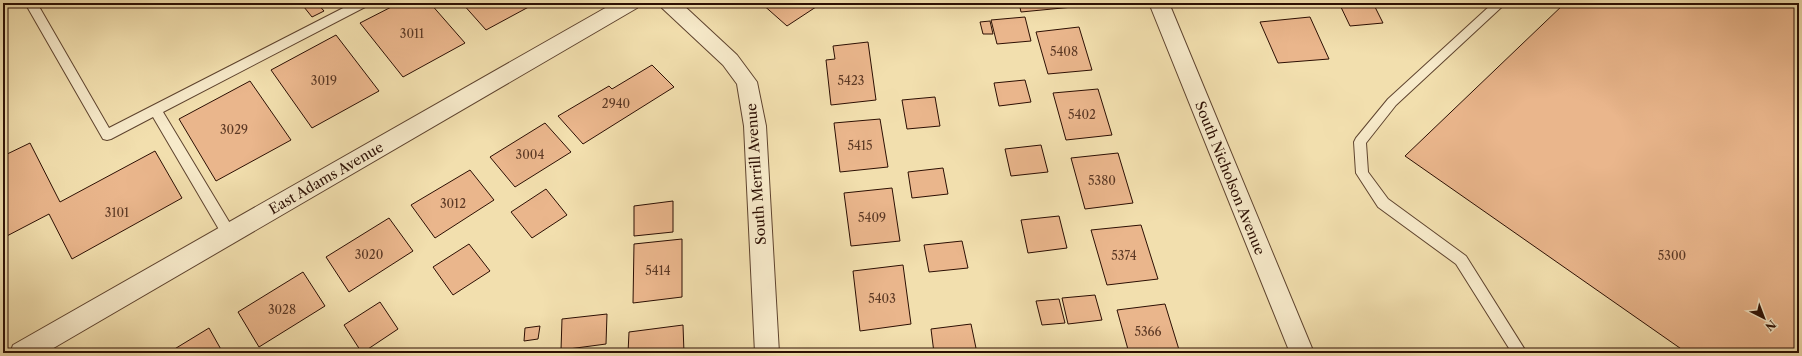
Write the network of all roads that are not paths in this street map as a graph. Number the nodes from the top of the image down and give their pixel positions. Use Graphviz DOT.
graph roads {
  1 [pos="31,3"];
  2 [pos="363,3"];
  3 [pos="630,3"];
  4 [pos="669,3"];
  5 [pos="1159,3"];
  6 [pos="1500,3"];
  7 [pos="155,110"];
  8 [pos="229,234"];
  9 [pos="22,353"];
  10 [pos="767,353"];
  11 [pos="1302,353"];
  12 [pos="1520,353"];
  1 -- 7 [label="lane"];
  2 -- 7 [label="lane"];
  3 -- 8 [label="street, East Adams Avenue"];
  4 -- 10 [label="street, South Merrill Avenue"];
  5 -- 11 [label="street, South Nicholson Avenue"];
  6 -- 12 [label="lane"];
  7 -- 8 [label="lane"];
  8 -- 9 [label="street, East Adams Avenue"];
}
